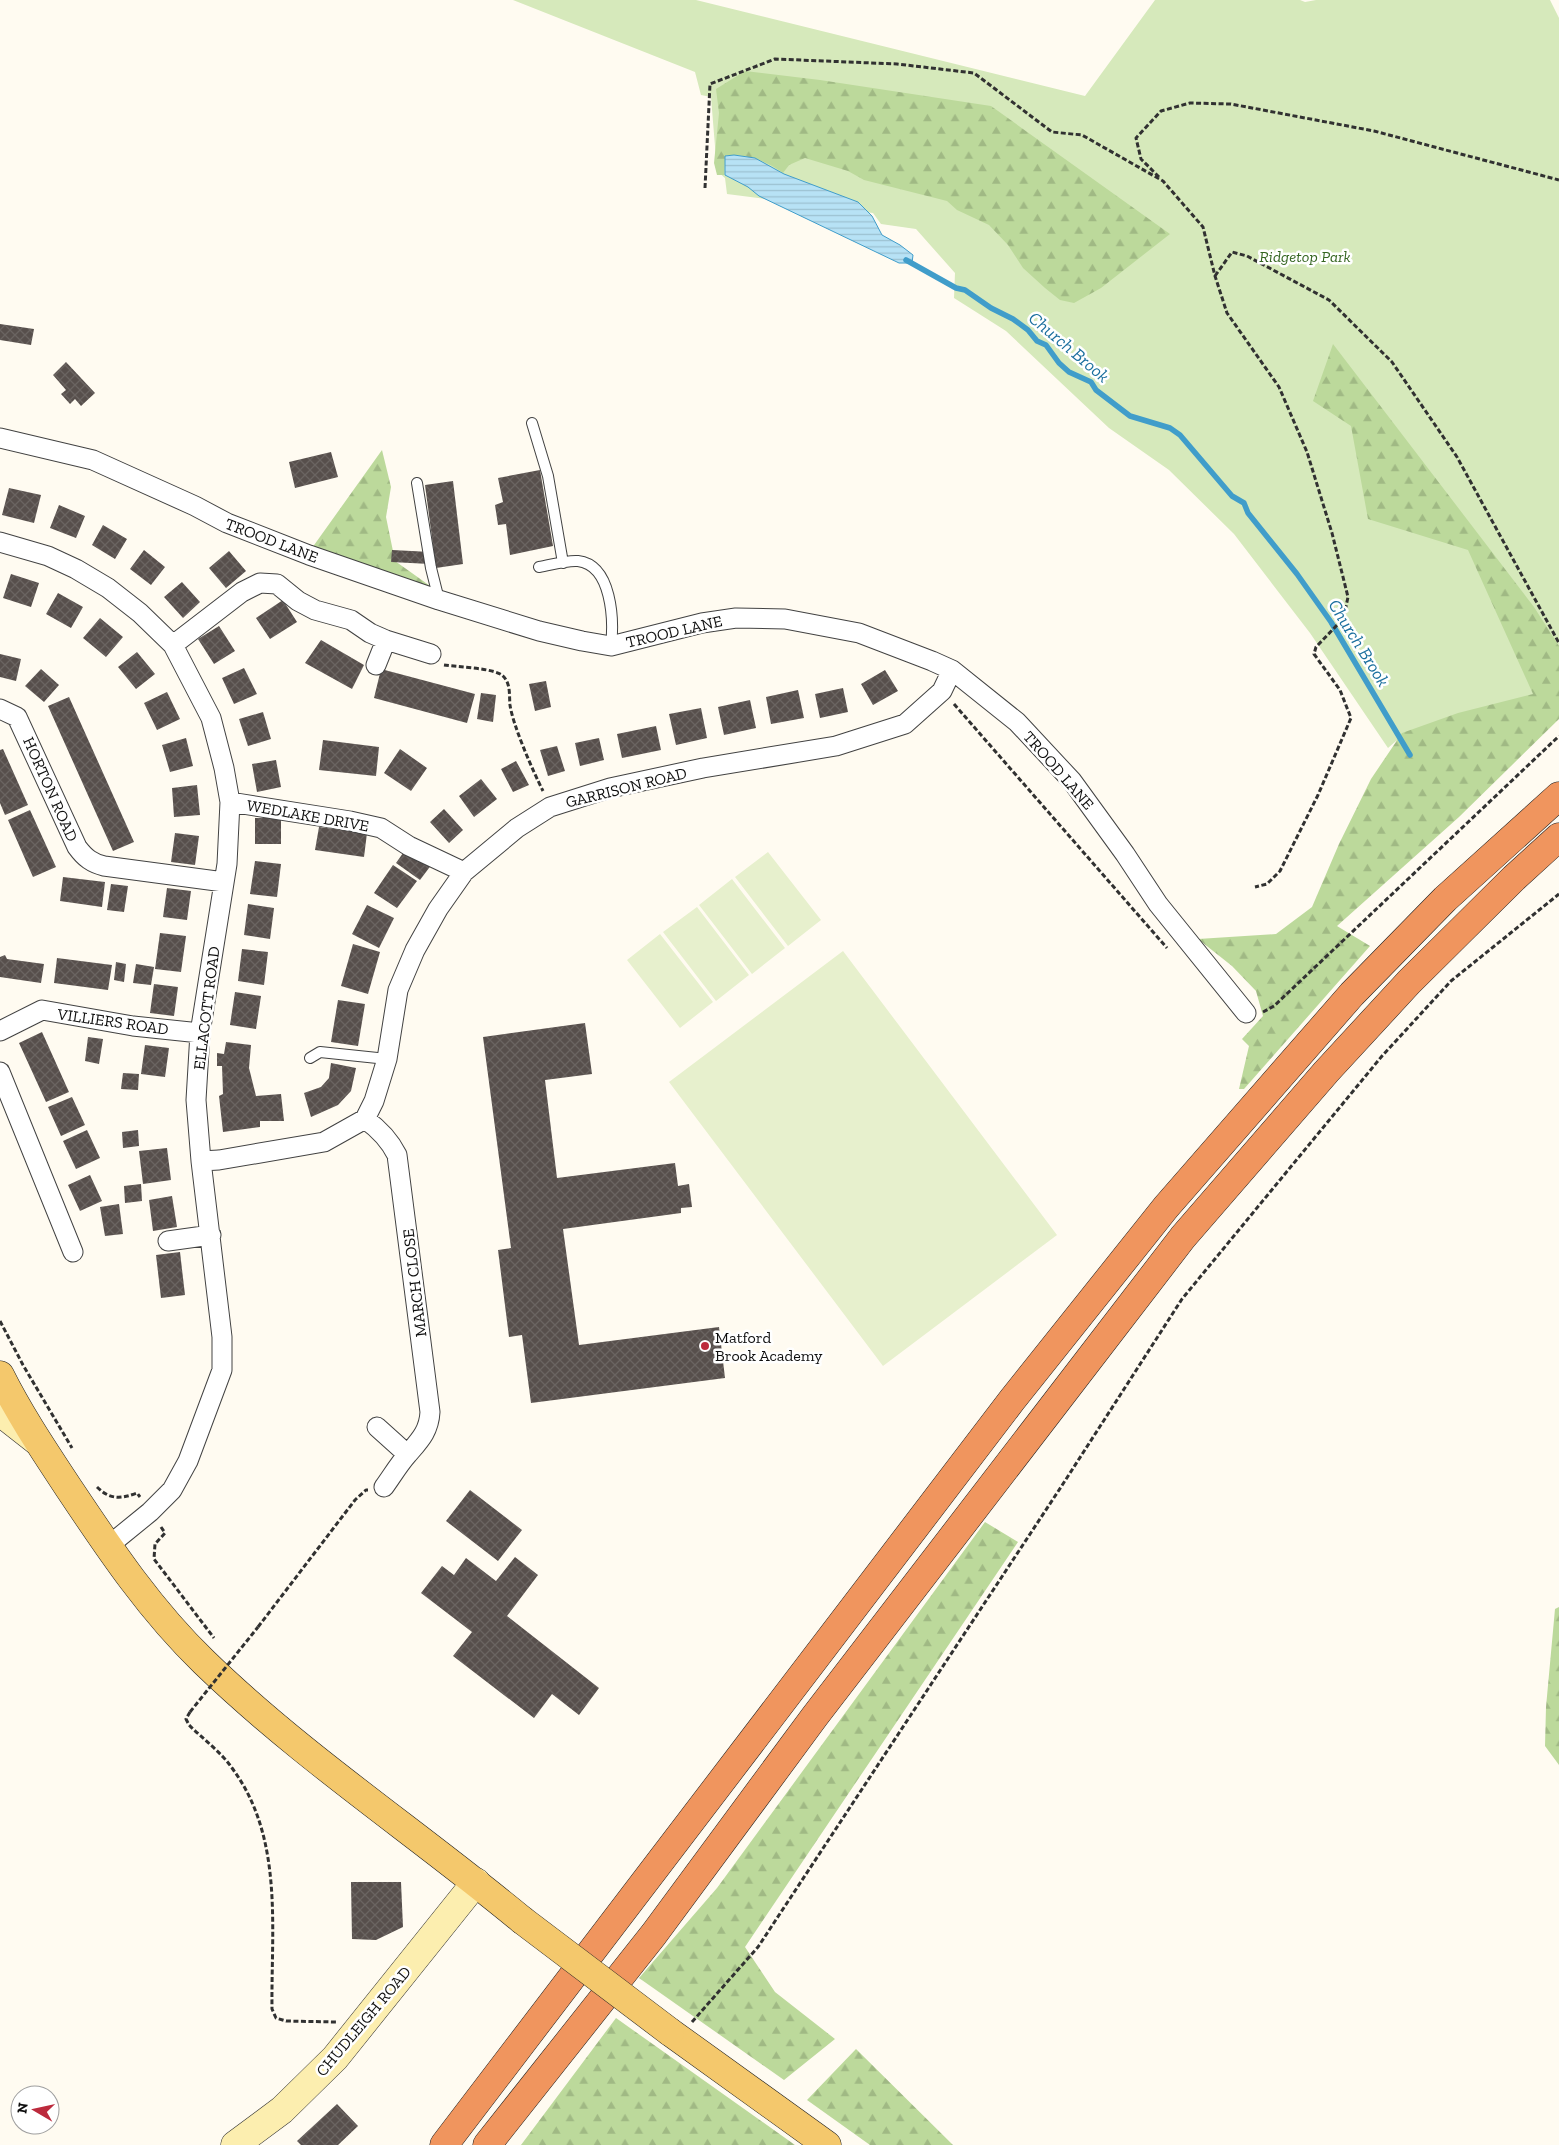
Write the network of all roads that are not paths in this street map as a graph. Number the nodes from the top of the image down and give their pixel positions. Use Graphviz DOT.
graph roads {
  1 [pos="532,423"];
  2 [pos="0,438"];
  3 [pos="417,483"];
  4 [pos="0,542"];
  5 [pos="563,563"];
  6 [pos="539,567"];
  7 [pos="438,600"];
  8 [pos="386,640"];
  9 [pos="173,645"];
  10 [pos="611,646"];
  11 [pos="431,654"];
  12 [pos="376,665"];
  13 [pos="952,670"];
  14 [pos="0,708"];
  15 [pos="1559,796"];
  16 [pos="230,802"];
  17 [pos="1559,837"];
  18 [pos="464,872"];
  19 [pos="224,882"];
  20 [pos="1246,1013"];
  21 [pos="0,1031"];
  22 [pos="200,1033"];
  23 [pos="310,1058"];
  24 [pos="387,1059"];
  25 [pos="0,1072"];
  26 [pos="365,1119"];
  27 [pos="201,1161"];
  28 [pos="211,1235"];
  29 [pos="168,1241"];
  30 [pos="73,1252"];
  31 [pos="0,1375"];
  32 [pos="0,1412"];
  33 [pos="377,1427"];
  34 [pos="38,1442"];
  35 [pos="408,1454"];
  36 [pos="384,1487"];
  37 [pos="107,1547"];
  38 [pos="476,1882"];
  39 [pos="235,2145"];
  40 [pos="444,2145"];
  41 [pos="488,2145"];
  42 [pos="827,2145"];
  1 -- 5 [label="lane"];
  2 -- 7 [label="street, TROOD LANE"];
  3 -- 7 [label="lane"];
  4 -- 9 [label="street, ELLACOTT ROAD"];
  5 -- 6 [label="lane"];
  5 -- 10 [label="lane"];
  7 -- 10 [label="street, TROOD LANE"];
  8 -- 9 [label="street"];
  8 -- 11 [label="street"];
  8 -- 12 [label="street"];
  9 -- 16 [label="street, ELLACOTT ROAD"];
  10 -- 13 [label="street, TROOD LANE"];
  13 -- 18 [label="street, GARRISON ROAD"];
  13 -- 20 [label="street, TROOD LANE"];
  14 -- 19 [label="street, HORTON ROAD"];
  15 -- 40 [label="highway"];
  16 -- 18 [label="street, WEDLAKE DRIVE"];
  16 -- 19 [label="street, ELLACOTT ROAD"];
  17 -- 41 [label="highway"];
  18 -- 24 [label="street, GARRISON ROAD"];
  19 -- 22 [label="street, ELLACOTT ROAD"];
  21 -- 22 [label="street, VILLIERS ROAD"];
  22 -- 27 [label="street, ELLACOTT ROAD"];
  23 -- 24 [label="lane"];
  24 -- 26 [label="street, GARRISON ROAD"];
  25 -- 30 [label="street"];
  26 -- 27 [label="street"];
  26 -- 35 [label="street, MARCH CLOSE"];
  27 -- 28 [label="street, ELLACOTT ROAD"];
  28 -- 29 [label="street"];
  28 -- 37 [label="street, ELLACOTT ROAD"];
  31 -- 34 [label="main road"];
  32 -- 34 [label="street"];
  33 -- 35 [label="street"];
  34 -- 37 [label="main road"];
  35 -- 36 [label="street, MARCH CLOSE"];
  37 -- 38 [label="main road"];
  38 -- 39 [label="street, CHUDLEIGH ROAD"];
  38 -- 42 [label="main road, bridge"];
}
